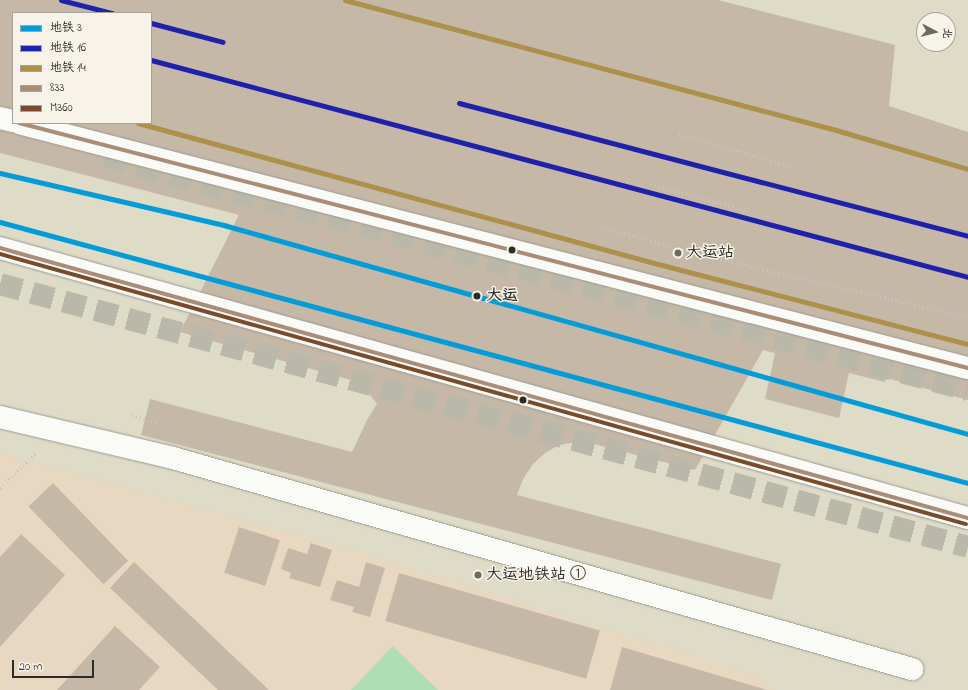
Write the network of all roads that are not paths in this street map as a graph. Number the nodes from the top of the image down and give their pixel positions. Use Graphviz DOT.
graph roads {
  1 [pos="0,118"];
  2 [pos="12,121"];
  3 [pos="23,124"];
  4 [pos="0,248"];
  5 [pos="968,368"];
  6 [pos="0,417"];
  7 [pos="968,518"];
  8 [pos="912,669"];
  1 -- 2 [label="main road"];
  3 -- 5 [label="main road"];
  4 -- 7 [label="main road"];
  6 -- 8 [label="main road"];
}
